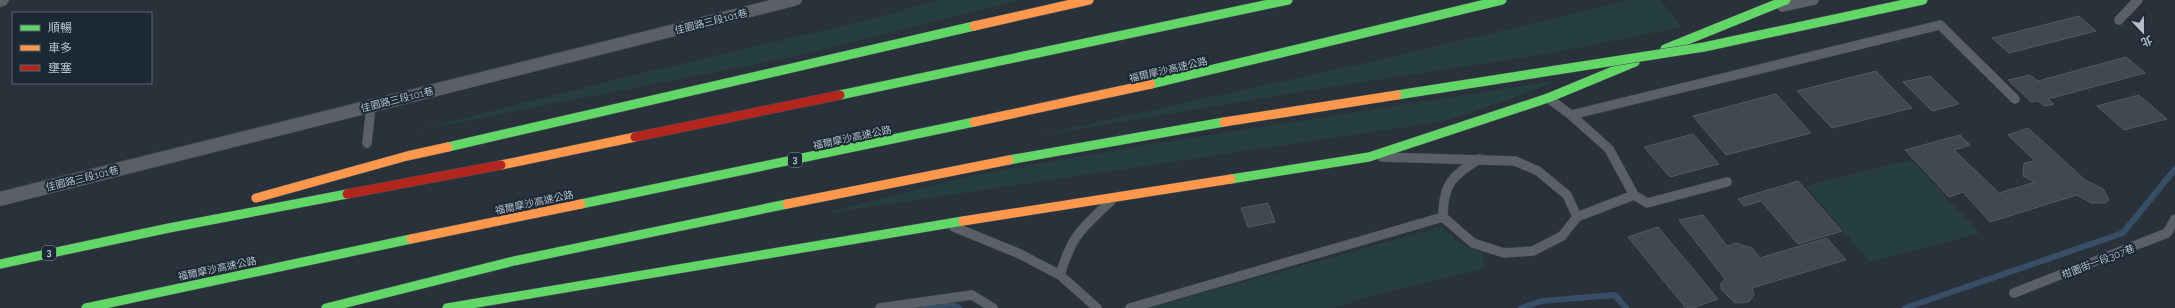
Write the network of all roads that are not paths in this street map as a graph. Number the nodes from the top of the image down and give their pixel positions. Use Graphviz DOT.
graph roads {
  1 [pos="794,0"];
  2 [pos="1088,0"];
  3 [pos="1288,0"];
  4 [pos="1502,0"];
  5 [pos="1786,0"];
  6 [pos="1814,0"];
  7 [pos="1923,0"];
  8 [pos="2138,0"];
  9 [pos="1740,17"];
  10 [pos="2120,20"];
  11 [pos="1548,98"];
  12 [pos="2015,99"];
  13 [pos="371,106"];
  14 [pos="1571,115"];
  15 [pos="367,143"];
  16 [pos="1369,157"];
  17 [pos="1479,159"];
  18 [pos="1727,182"];
  19 [pos="1634,195"];
  20 [pos="0,199"];
  21 [pos="1113,199"];
  22 [pos="245,201"];
  23 [pos="215,209"];
  24 [pos="1443,217"];
  25 [pos="1577,218"];
  26 [pos="2175,219"];
  27 [pos="947,224"];
  28 [pos="99,241"];
  29 [pos="0,264"];
  30 [pos="1060,275"];
  31 [pos="2014,293"];
  32 [pos="86,308"];
  33 [pos="326,308"];
  34 [pos="447,308"];
  35 [pos="880,308"];
  36 [pos="993,308"];
  37 [pos="1097,308"];
  38 [pos="1130,308"];
  1 -- 13 [label="street, 佳園路三段101巷"];
  2 -- 22 [label="highway"];
  3 -- 28 [label="highway, 3"];
  4 -- 32 [label="highway, 福爾摩沙高速公路 / 3"];
  5 -- 9 [label="highway"];
  6 -- 9 [label="lane"];
  7 -- 33 [label="highway, bridge"];
  8 -- 10 [label="lane"];
  9 -- 11 [label="highway"];
  11 -- 14 [label="lane"];
  11 -- 16 [label="highway"];
  12 -- 14 [label="lane"];
  13 -- 15 [label="lane"];
  13 -- 20 [label="street, 佳園路三段101巷"];
  14 -- 19 [label="lane"];
  16 -- 17 [label="lane"];
  16 -- 21 [label="highway"];
  17 -- 24 [label="lane"];
  17 -- 25 [label="lane"];
  18 -- 19 [label="lane"];
  19 -- 25 [label="lane"];
  21 -- 27 [label="highway"];
  21 -- 30 [label="lane"];
  23 -- 28 [label="highway"];
  24 -- 25 [label="lane"];
  24 -- 38 [label="lane"];
  26 -- 31 [label="lane, 柑園街一段307巷"];
  27 -- 30 [label="lane"];
  27 -- 34 [label="highway"];
  28 -- 29 [label="highway, 3"];
  30 -- 37 [label="lane"];
  35 -- 36 [label="lane"];
}
